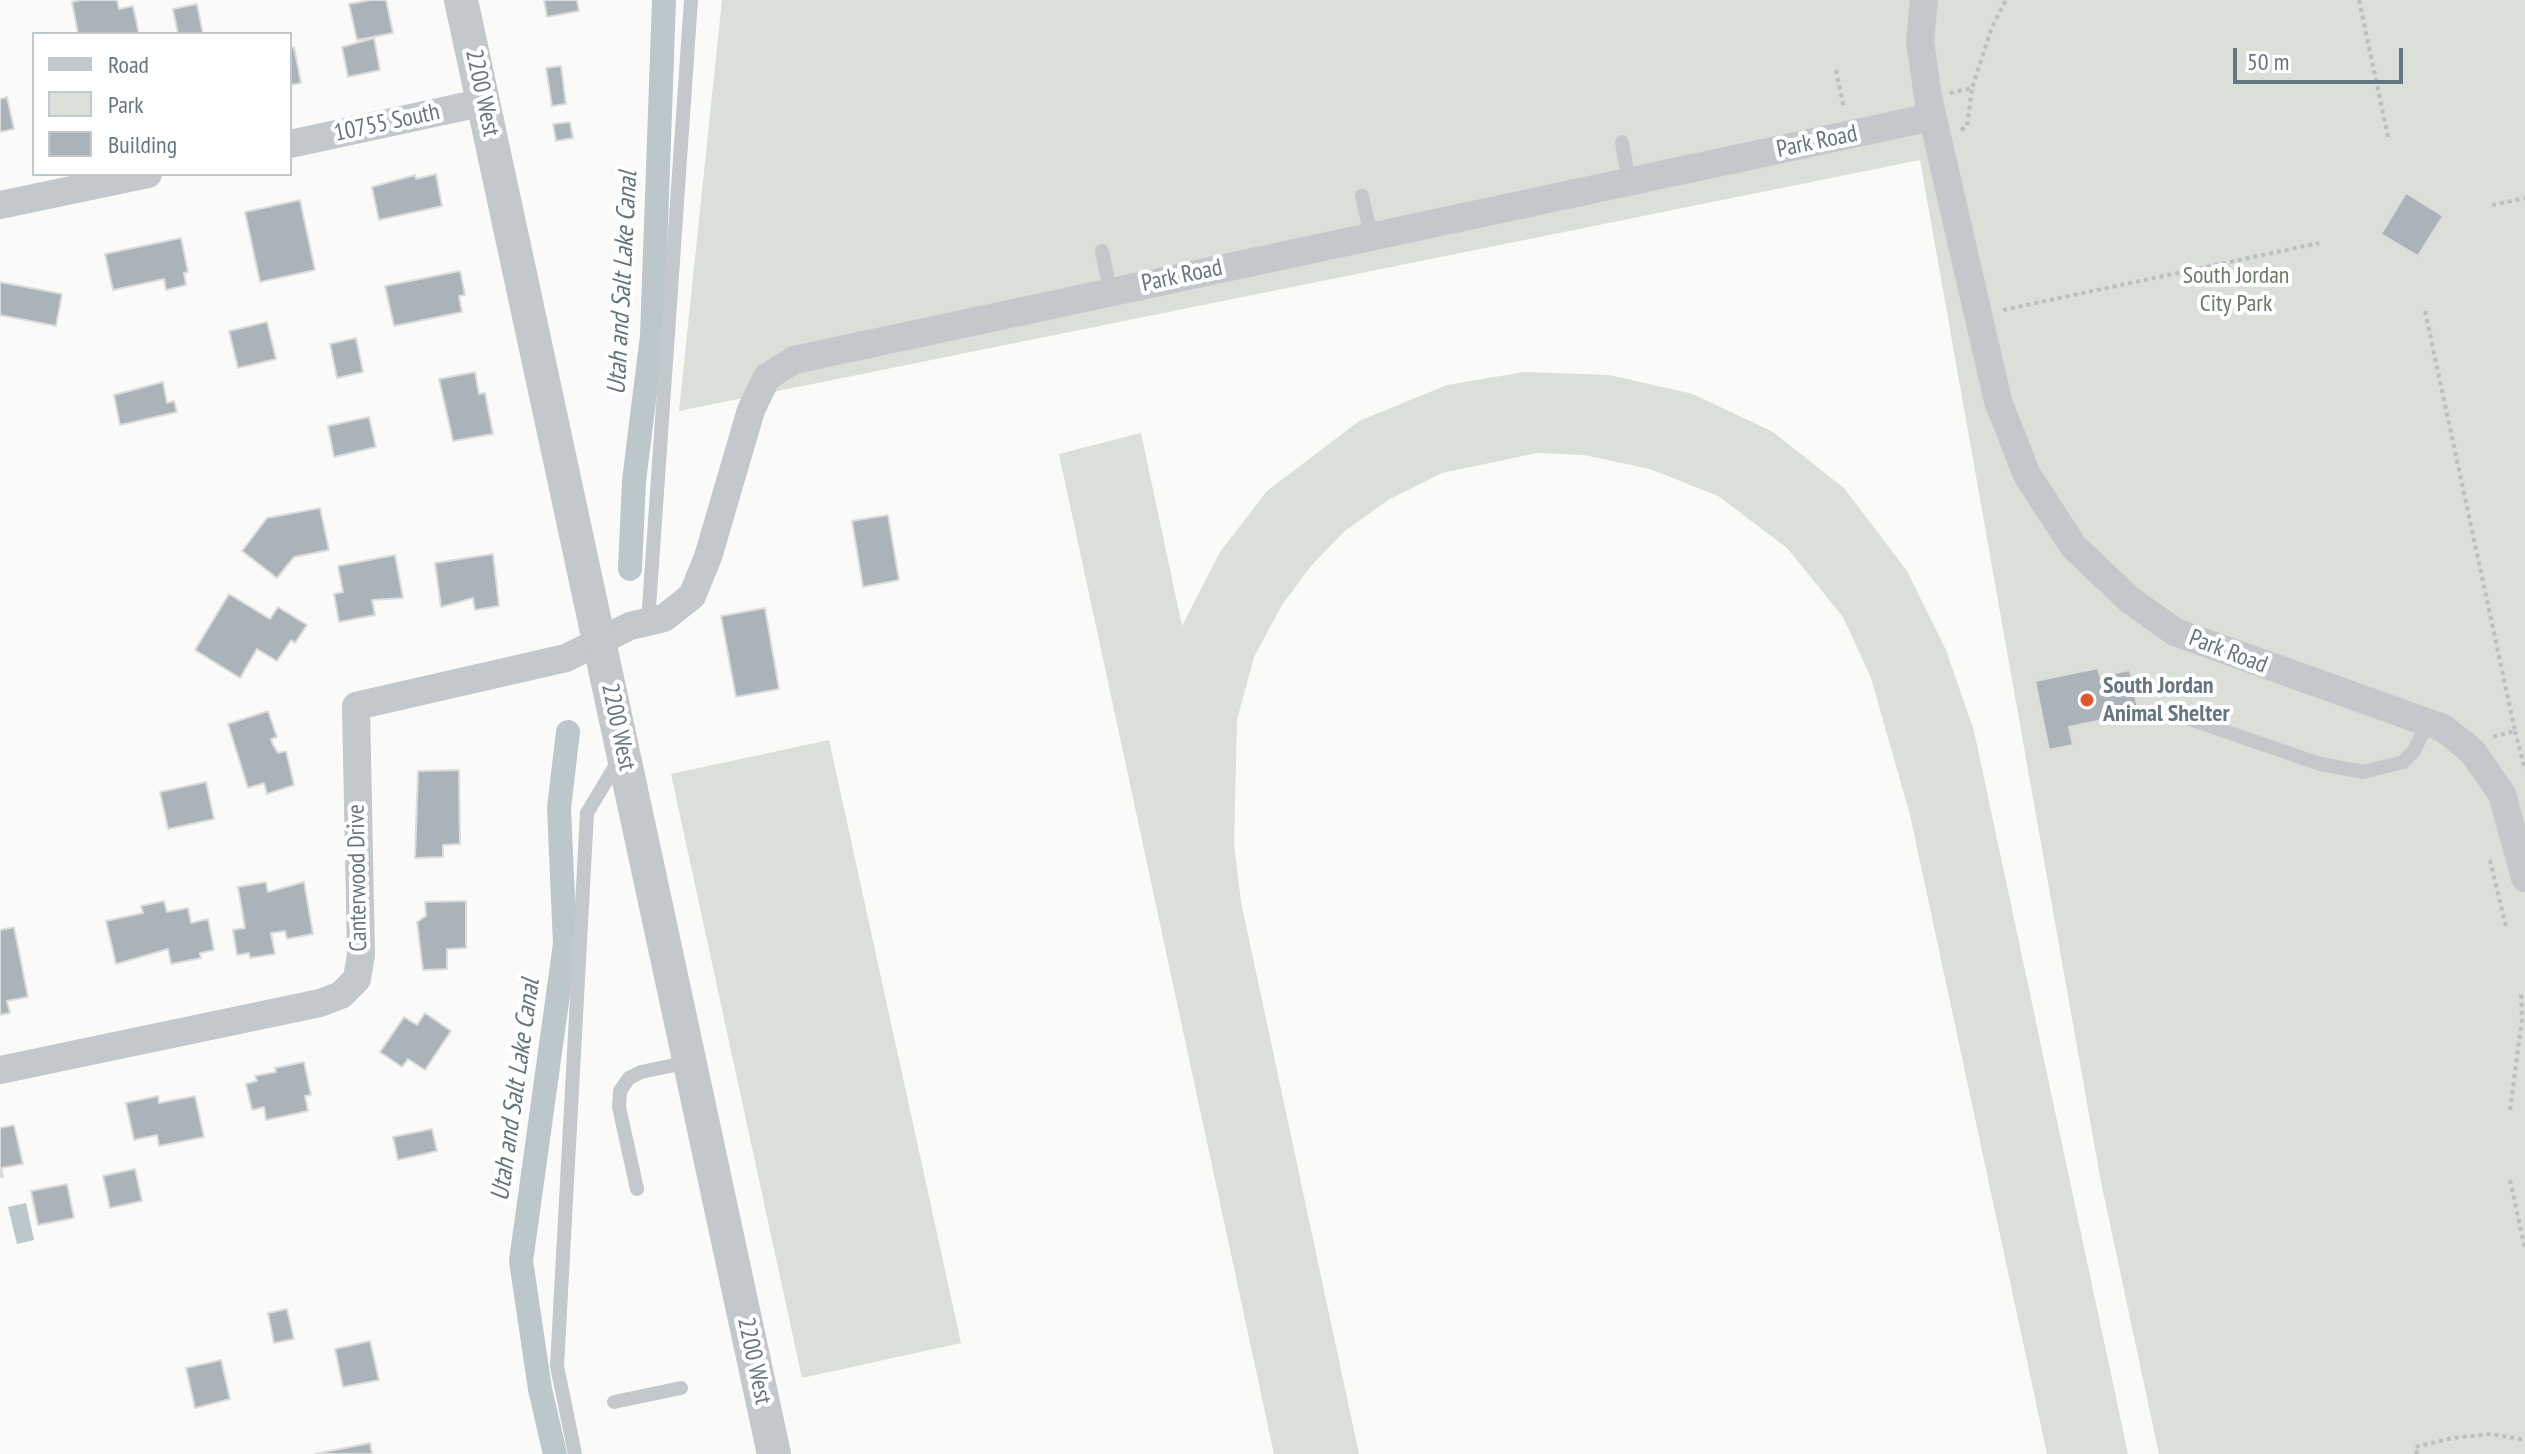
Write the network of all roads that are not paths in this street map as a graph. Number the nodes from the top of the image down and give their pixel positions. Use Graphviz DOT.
graph roads {
  1 [pos="461,0"];
  2 [pos="691,0"];
  3 [pos="1924,0"];
  4 [pos="485,102"];
  5 [pos="1932,117"];
  6 [pos="1622,142"];
  7 [pos="292,144"];
  8 [pos="138,176"];
  9 [pos="1629,183"];
  10 [pos="1362,196"];
  11 [pos="0,205"];
  12 [pos="1371,236"];
  13 [pos="1102,251"];
  14 [pos="1110,291"];
  15 [pos="648,622"];
  16 [pos="600,641"];
  17 [pos="2175,714"];
  18 [pos="2428,722"];
  19 [pos="623,752"];
  20 [pos="2521,840"];
  21 [pos="2525,878"];
  22 [pos="690,1062"];
  23 [pos="0,1070"];
  24 [pos="637,1189"];
  25 [pos="681,1388"];
  26 [pos="614,1402"];
  27 [pos="575,1454"];
  28 [pos="774,1454"];
  1 -- 4 [label="street, 2200 West"];
  2 -- 15 [label="lane"];
  3 -- 5 [label="street, Park Road"];
  4 -- 7 [label="street, 10755 South"];
  4 -- 16 [label="street, 2200 West"];
  5 -- 9 [label="street, Park Road"];
  5 -- 18 [label="street, Park Road"];
  6 -- 9 [label="lane"];
  8 -- 11 [label="street"];
  9 -- 12 [label="street, Park Road"];
  10 -- 12 [label="lane"];
  12 -- 14 [label="street, Park Road"];
  13 -- 14 [label="lane"];
  14 -- 15 [label="street, Park Road"];
  15 -- 16 [label="street, Park Road"];
  16 -- 19 [label="street, 2200 West"];
  16 -- 23 [label="street, Canterwood Drive"];
  17 -- 18 [label="lane"];
  18 -- 20 [label="street, Park Road"];
  19 -- 22 [label="street, 2200 West"];
  19 -- 27 [label="lane"];
  20 -- 21 [label="street, Park Road"];
  22 -- 24 [label="lane"];
  22 -- 28 [label="street, 2200 West"];
  25 -- 26 [label="lane"];
}
